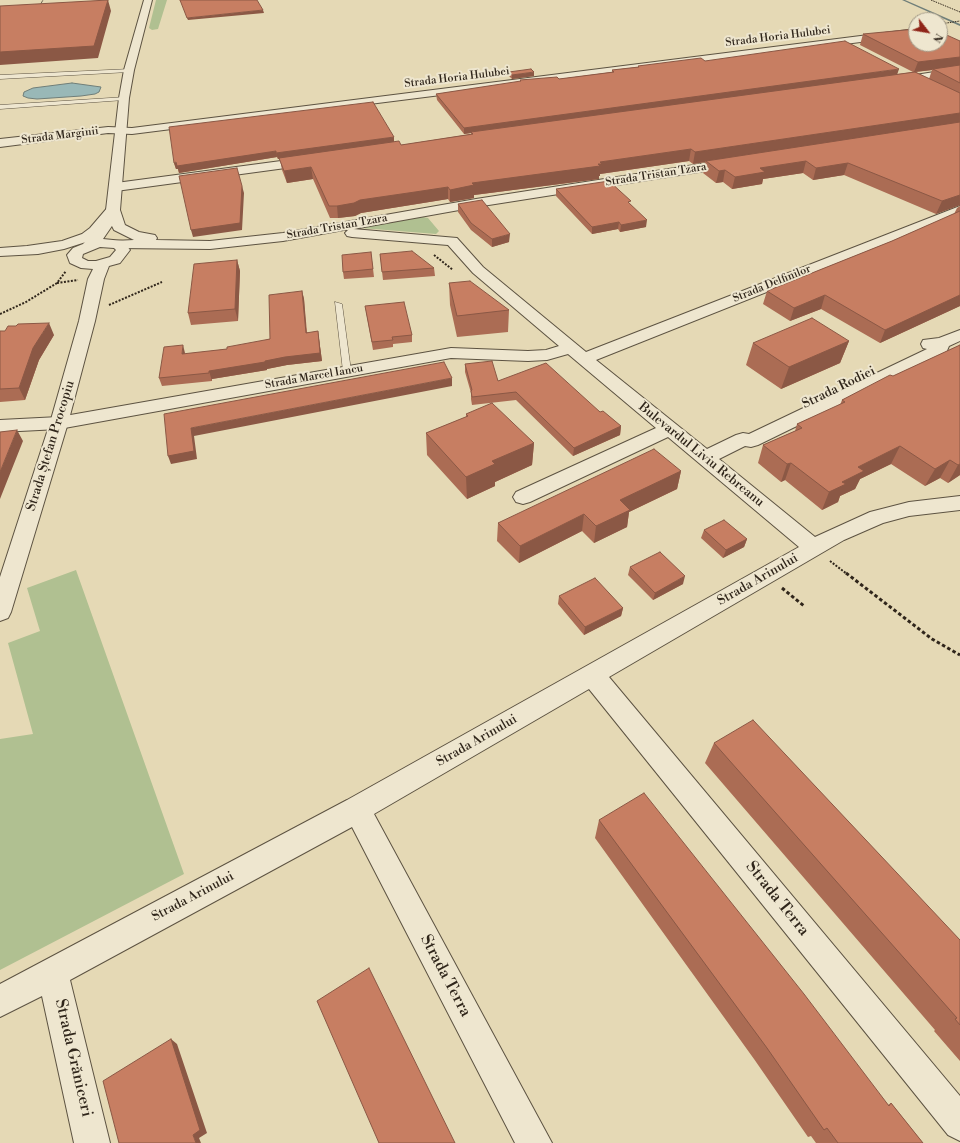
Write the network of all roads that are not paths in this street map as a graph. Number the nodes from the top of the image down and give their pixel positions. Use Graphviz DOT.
graph roads {
  1 [pos="148,0"];
  2 [pos="908,33"];
  3 [pos="842,42"];
  4 [pos="861,52"];
  5 [pos="894,68"];
  6 [pos="129,70"];
  7 [pos="960,71"];
  8 [pos="0,77"];
  9 [pos="914,79"];
  10 [pos="882,83"];
  11 [pos="926,85"];
  12 [pos="124,98"];
  13 [pos="0,107"];
  14 [pos="120,130"];
  15 [pos="0,144"];
  16 [pos="321,159"];
  17 [pos="749,161"];
  18 [pos="116,187"];
  19 [pos="432,210"];
  20 [pos="960,210"];
  21 [pos="111,215"];
  22 [pos="330,228"];
  23 [pos="446,231"];
  24 [pos="210,245"];
  25 [pos="117,246"];
  26 [pos="0,252"];
  27 [pos="24,252"];
  28 [pos="87,260"];
  29 [pos="338,304"];
  30 [pos="960,334"];
  31 [pos="577,354"];
  32 [pos="348,372"];
  33 [pos="59,423"];
  34 [pos="0,426"];
  35 [pos="670,429"];
  36 [pos="705,458"];
  37 [pos="523,497"];
  38 [pos="960,503"];
  39 [pos="814,548"];
  40 [pos="6,571"];
  41 [pos="0,612"];
  42 [pos="593,676"];
  43 [pos="357,809"];
  44 [pos="53,973"];
  45 [pos="0,1001"];
  46 [pos="960,1123"];
  47 [pos="92,1143"];
  48 [pos="534,1143"];
  1 -- 6 [label="street, Strada Ștefan Procopiu"];
  2 -- 3 [label="street, Strada Horia Hulubei"];
  3 -- 4 [label="street"];
  3 -- 14 [label="street, Strada Horia Hulubei"];
  5 -- 9 [label="street"];
  6 -- 8 [label="lane"];
  6 -- 12 [label="street, Strada Ștefan Procopiu"];
  7 -- 9 [label="street"];
  9 -- 10 [label="street"];
  9 -- 11 [label="street"];
  12 -- 13 [label="lane"];
  12 -- 14 [label="street, Strada Ștefan Procopiu"];
  14 -- 15 [label="street, Strada Marginii"];
  14 -- 18 [label="street, Strada Ștefan Procopiu"];
  16 -- 18 [label="street"];
  17 -- 19 [label="street, Strada Tristan Tzara"];
  18 -- 21 [label="street, Strada Ștefan Procopiu"];
  19 -- 22 [label="street, Strada Tristan Tzara"];
  19 -- 23 [label="street, Bulevardul Liviu Rebreanu"];
  20 -- 31 [label="street, Strada Delfinilor"];
  21 -- 24 [label="street"];
  21 -- 25 [label="street, Strada Ștefan Procopiu"];
  21 -- 27 [label="street"];
  21 -- 28 [label="street, Strada Ștefan Procopiu"];
  22 -- 23 [label="street"];
  22 -- 24 [label="street, Strada Tristan Tzara"];
  23 -- 31 [label="street, Bulevardul Liviu Rebreanu"];
  24 -- 25 [label="street, Strada Tristan Tzara"];
  25 -- 28 [label="street, Strada Tristan Tzara"];
  25 -- 28 [label="street"];
  26 -- 27 [label="street"];
  27 -- 28 [label="street"];
  28 -- 33 [label="street, Strada Ștefan Procopiu"];
  29 -- 32 [label="lane"];
  30 -- 36 [label="street, Strada Rodiei"];
  31 -- 32 [label="street, Strada Marcel Iancu"];
  31 -- 35 [label="street, Bulevardul Liviu Rebreanu"];
  32 -- 33 [label="street, Strada Marcel Iancu"];
  33 -- 34 [label="street, Strada Marcel Iancu"];
  33 -- 40 [label="street, Strada Ștefan Procopiu"];
  35 -- 36 [label="street, Bulevardul Liviu Rebreanu"];
  35 -- 37 [label="street"];
  36 -- 39 [label="street, Bulevardul Liviu Rebreanu"];
  38 -- 39 [label="street, Strada Arinului"];
  39 -- 42 [label="street, Strada Arinului"];
  40 -- 41 [label="street, Strada Ștefan Procopiu"];
  42 -- 43 [label="street, Strada Arinului"];
  42 -- 46 [label="street, Strada Terra"];
  43 -- 44 [label="street, Strada Arinului"];
  43 -- 48 [label="street, Strada Terra"];
  44 -- 45 [label="street, Strada Arinului"];
  44 -- 47 [label="street, Strada Grăniceri"];
}
